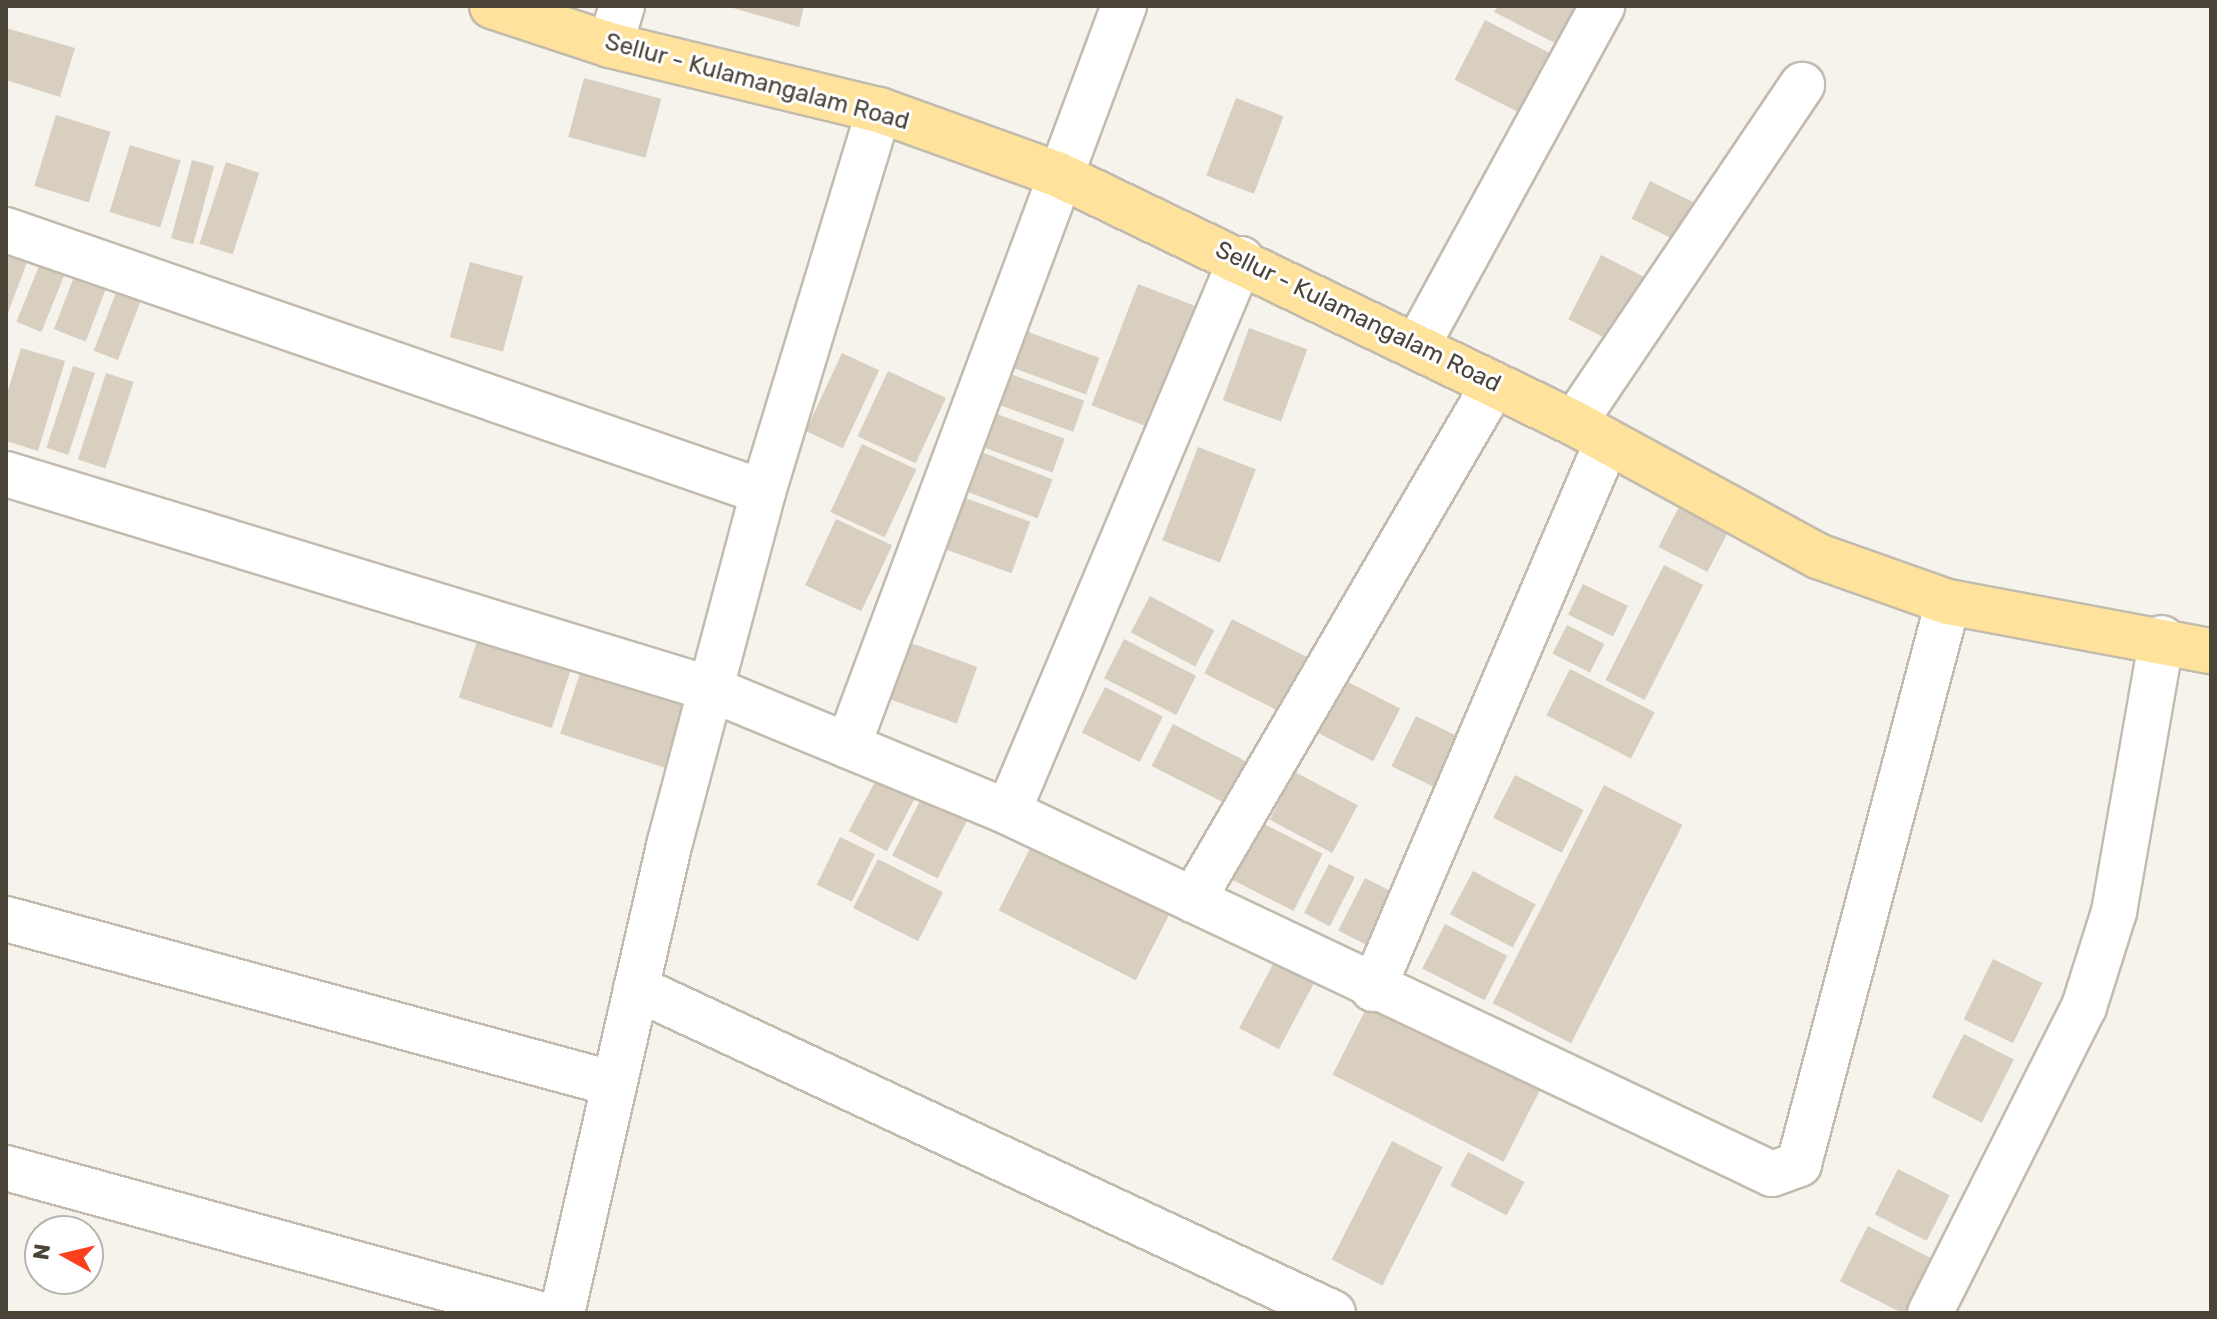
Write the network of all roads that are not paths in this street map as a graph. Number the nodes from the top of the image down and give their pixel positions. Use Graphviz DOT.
graph roads {
  1 [pos="492,6"];
  2 [pos="1124,6"];
  3 [pos="1602,6"];
  4 [pos="616,26"];
  5 [pos="1802,85"];
  6 [pos="879,110"];
  7 [pos="1057,174"];
  8 [pos="6,230"];
  9 [pos="1241,259"];
  10 [pos="1417,346"];
  11 [pos="1494,384"];
  12 [pos="1590,432"];
  13 [pos="6,474"];
  14 [pos="763,492"];
  15 [pos="1948,602"];
  16 [pos="2162,638"];
  17 [pos="2211,651"];
  18 [pos="711,689"];
  19 [pos="848,746"];
  20 [pos="1008,812"];
  21 [pos="1193,900"];
  22 [pos="6,919"];
  23 [pos="636,988"];
  24 [pos="1373,989"];
  25 [pos="614,1084"];
  26 [pos="6,1168"];
  27 [pos="536,1313"];
  28 [pos="562,1313"];
  29 [pos="1333,1313"];
  30 [pos="1930,1313"];
  1 -- 4 [label="main road, Sellur - Kulamangalam Road"];
  2 -- 7 [label="street"];
  3 -- 10 [label="street"];
  4 -- 6 [label="main road, Sellur - Kulamangalam Road"];
  5 -- 12 [label="street"];
  6 -- 7 [label="main road, Sellur - Kulamangalam Road"];
  6 -- 14 [label="street"];
  7 -- 9 [label="main road, Sellur - Kulamangalam Road"];
  7 -- 19 [label="street"];
  8 -- 14 [label="street"];
  9 -- 10 [label="main road, Sellur - Kulamangalam Road"];
  9 -- 20 [label="street"];
  10 -- 11 [label="main road, Sellur - Kulamangalam Road"];
  11 -- 12 [label="main road, Sellur - Kulamangalam Road"];
  11 -- 21 [label="street"];
  12 -- 15 [label="main road, Sellur - Kulamangalam Road"];
  12 -- 24 [label="street"];
  13 -- 18 [label="street"];
  14 -- 18 [label="street"];
  15 -- 16 [label="main road, Sellur - Kulamangalam Road"];
  15 -- 24 [label="street"];
  16 -- 17 [label="main road, Sellur - Kulamangalam Road"];
  16 -- 30 [label="street"];
  18 -- 19 [label="street"];
  18 -- 23 [label="street"];
  19 -- 20 [label="street"];
  20 -- 21 [label="street"];
  21 -- 24 [label="street"];
  22 -- 25 [label="street"];
  23 -- 25 [label="street"];
  23 -- 29 [label="street"];
  25 -- 28 [label="street"];
  26 -- 27 [label="street"];
}
